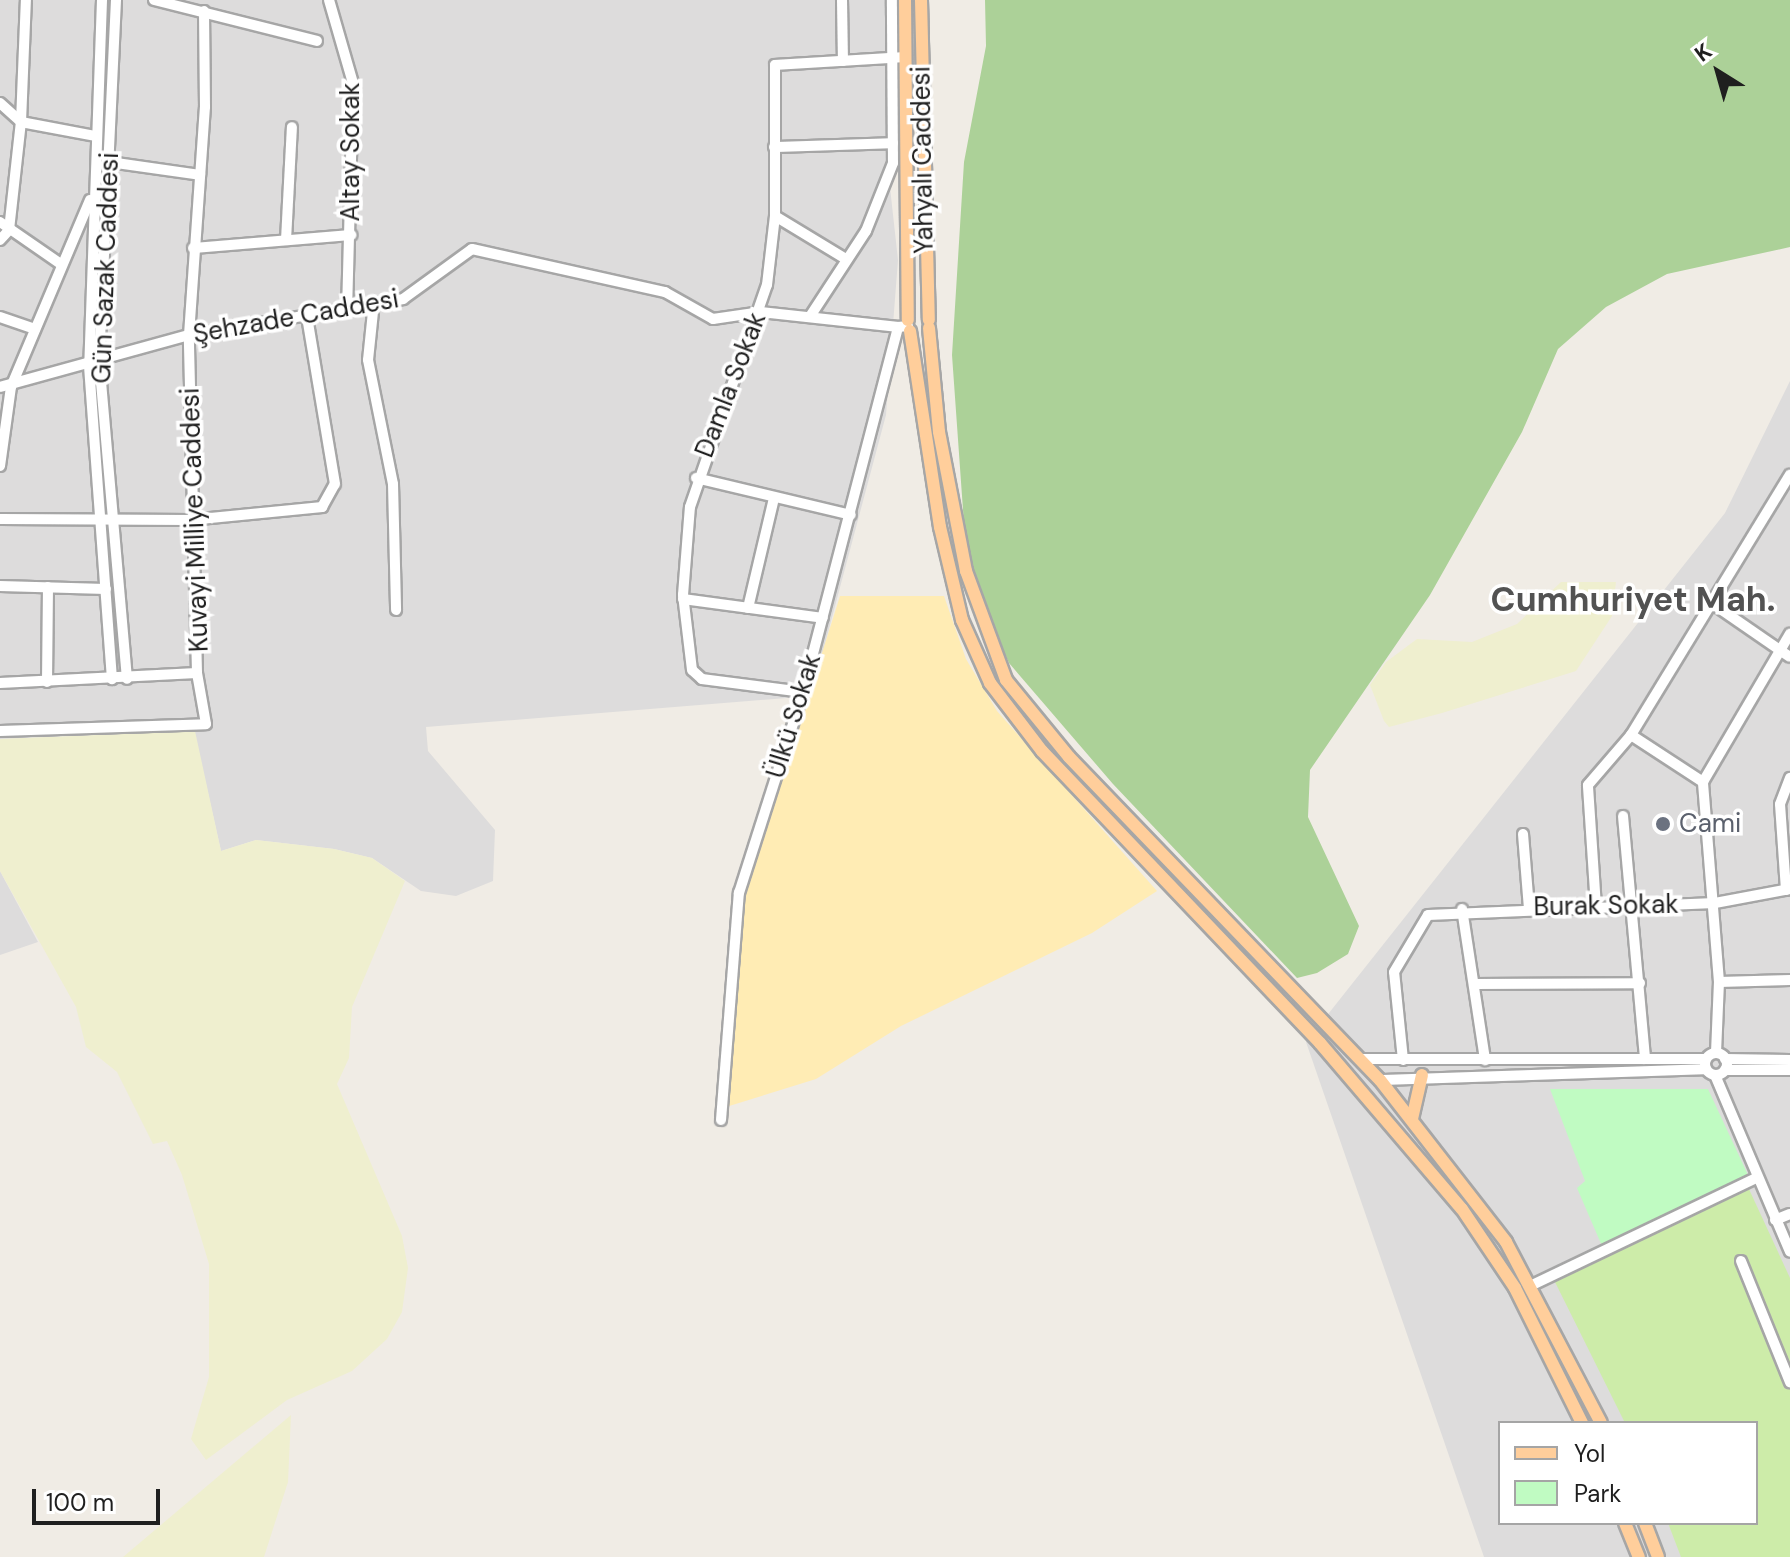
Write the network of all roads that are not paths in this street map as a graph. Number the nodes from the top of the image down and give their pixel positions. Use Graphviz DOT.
graph roads {
  1 [pos="26,0"];
  2 [pos="102,0"];
  3 [pos="116,0"];
  4 [pos="154,0"];
  5 [pos="329,0"];
  6 [pos="842,0"];
  7 [pos="892,0"];
  8 [pos="905,0"];
  9 [pos="921,0"];
  10 [pos="204,11"];
  11 [pos="317,41"];
  12 [pos="899,57"];
  13 [pos="843,61"];
  14 [pos="0,103"];
  15 [pos="21,122"];
  16 [pos="292,127"];
  17 [pos="95,136"];
  18 [pos="893,143"];
  19 [pos="774,147"];
  20 [pos="109,162"];
  21 [pos="200,175"];
  22 [pos="92,194"];
  23 [pos="775,216"];
  24 [pos="0,222"];
  25 [pos="9,230"];
  26 [pos="351,235"];
  27 [pos="0,240"];
  28 [pos="286,240"];
  29 [pos="193,248"];
  30 [pos="844,258"];
  31 [pos="62,265"];
  32 [pos="374,302"];
  33 [pos="347,308"];
  34 [pos="306,311"];
  35 [pos="761,312"];
  36 [pos="811,315"];
  37 [pos="0,317"];
  38 [pos="929,324"];
  39 [pos="906,326"];
  40 [pos="35,329"];
  41 [pos="189,335"];
  42 [pos="99,359"];
  43 [pos="89,366"];
  44 [pos="5,387"];
  45 [pos="0,466"];
  46 [pos="1790,475"];
  47 [pos="696,478"];
  48 [pos="774,498"];
  49 [pos="851,515"];
  50 [pos="0,519"];
  51 [pos="100,520"];
  52 [pos="113,520"];
  53 [pos="190,520"];
  54 [pos="0,586"];
  55 [pos="48,587"];
  56 [pos="106,589"];
  57 [pos="683,599"];
  58 [pos="1713,604"];
  59 [pos="748,608"];
  60 [pos="396,610"];
  61 [pos="823,618"];
  62 [pos="1790,634"];
  63 [pos="1779,651"];
  64 [pos="1790,657"];
  65 [pos="197,673"];
  66 [pos="112,679"];
  67 [pos="127,679"];
  68 [pos="47,682"];
  69 [pos="0,683"];
  70 [pos="803,692"];
  71 [pos="0,731"];
  72 [pos="1631,735"];
  73 [pos="1790,778"];
  74 [pos="1703,782"];
  75 [pos="1623,816"];
  76 [pos="1523,834"];
  77 [pos="1788,890"];
  78 [pos="1715,903"];
  79 [pos="1596,907"];
  80 [pos="1635,907"];
  81 [pos="1529,908"];
  82 [pos="1462,909"];
  83 [pos="1790,980"];
  84 [pos="1719,982"];
  85 [pos="1640,983"];
  86 [pos="1474,984"];
  87 [pos="1362,1059"];
  88 [pos="1645,1059"];
  89 [pos="1403,1060"];
  90 [pos="1485,1060"];
  91 [pos="1790,1060"];
  92 [pos="1716,1064"];
  93 [pos="1790,1070"];
  94 [pos="1346,1072"];
  95 [pos="1422,1075"];
  96 [pos="1380,1080"];
  97 [pos="1364,1093"];
  98 [pos="1412,1119"];
  99 [pos="721,1120"];
  100 [pos="1756,1178"];
  101 [pos="1790,1214"];
  102 [pos="1775,1220"];
  103 [pos="1790,1252"];
  104 [pos="1741,1261"];
  105 [pos="1532,1285"];
  106 [pos="1790,1382"];
  107 [pos="1581,1421"];
  108 [pos="1600,1421"];
  109 [pos="1626,1525"];
  110 [pos="1646,1525"];
  111 [pos="1639,1557"];
  112 [pos="1658,1557"];
  1 -- 15 [label="street"];
  2 -- 17 [label="street, Gün Sazak Caddesi"];
  3 -- 20 [label="street, Gün Sazak Caddesi"];
  4 -- 10 [label="street"];
  5 -- 26 [label="street, Altay Sokak"];
  6 -- 13 [label="street"];
  7 -- 12 [label="street"];
  8 -- 12 [label="main road, Yahyalı Caddesi"];
  9 -- 38 [label="main road, Yahyalı Caddesi"];
  10 -- 11 [label="street"];
  10 -- 21 [label="street, Kuvayi Milliye Caddesi"];
  12 -- 13 [label="street, Damla Sokak"];
  12 -- 18 [label="street"];
  12 -- 39 [label="main road, Yahyalı Caddesi"];
  13 -- 19 [label="street, Damla Sokak"];
  14 -- 15 [label="street"];
  15 -- 17 [label="street"];
  15 -- 25 [label="street"];
  16 -- 28 [label="street"];
  17 -- 22 [label="street, Gün Sazak Caddesi"];
  18 -- 19 [label="street"];
  18 -- 30 [label="street"];
  19 -- 23 [label="street, Damla Sokak"];
  20 -- 21 [label="street"];
  20 -- 42 [label="street, Gün Sazak Caddesi"];
  21 -- 29 [label="street, Kuvayi Milliye Caddesi"];
  22 -- 31 [label="street"];
  22 -- 43 [label="street, Gün Sazak Caddesi"];
  23 -- 30 [label="street"];
  23 -- 35 [label="street, Damla Sokak"];
  24 -- 25 [label="street"];
  25 -- 27 [label="street"];
  25 -- 31 [label="street"];
  26 -- 28 [label="street"];
  26 -- 33 [label="street, Altay Sokak"];
  28 -- 29 [label="street"];
  29 -- 41 [label="street, Kuvayi Milliye Caddesi"];
  30 -- 36 [label="street"];
  31 -- 40 [label="street"];
  32 -- 33 [label="street, Şehzade Caddesi"];
  32 -- 35 [label="street, Şehzade Caddesi"];
  32 -- 60 [label="street"];
  33 -- 34 [label="street, Şehzade Caddesi"];
  34 -- 41 [label="street, Şehzade Caddesi"];
  34 -- 53 [label="street"];
  35 -- 36 [label="street, Şehzade Caddesi"];
  35 -- 47 [label="street, Damla Sokak"];
  36 -- 39 [label="street, Şehzade Caddesi"];
  37 -- 40 [label="street"];
  38 -- 39 [label="main road"];
  38 -- 39 [label="main road"];
  38 -- 87 [label="main road, Yahyalı Caddesi"];
  39 -- 49 [label="street, Ülkü Sokak"];
  39 -- 94 [label="main road, Yahyalı Caddesi"];
  40 -- 44 [label="street"];
  41 -- 42 [label="street, Şehzade Caddesi"];
  41 -- 53 [label="street, Kuvayi Milliye Caddesi"];
  42 -- 43 [label="street, Şehzade Caddesi"];
  42 -- 52 [label="street, Gün Sazak Caddesi"];
  43 -- 44 [label="street, Şehzade Caddesi"];
  43 -- 51 [label="street, Gün Sazak Caddesi"];
  44 -- 45 [label="street"];
  46 -- 58 [label="street"];
  47 -- 48 [label="street"];
  47 -- 57 [label="street, Damla Sokak"];
  48 -- 49 [label="street"];
  48 -- 59 [label="street"];
  49 -- 61 [label="street, Ülkü Sokak"];
  50 -- 51 [label="street"];
  51 -- 52 [label="street"];
  51 -- 56 [label="street, Gün Sazak Caddesi"];
  52 -- 53 [label="street"];
  52 -- 67 [label="street, Gün Sazak Caddesi"];
  53 -- 65 [label="street, Kuvayi Milliye Caddesi"];
  54 -- 55 [label="street"];
  55 -- 56 [label="street"];
  55 -- 68 [label="street"];
  56 -- 66 [label="street, Gün Sazak Caddesi"];
  57 -- 59 [label="street"];
  57 -- 70 [label="street, Damla Sokak"];
  58 -- 63 [label="street"];
  58 -- 72 [label="street"];
  59 -- 61 [label="street"];
  61 -- 70 [label="street, Ülkü Sokak"];
  62 -- 63 [label="street"];
  63 -- 64 [label="street"];
  63 -- 74 [label="street"];
  65 -- 67 [label="street"];
  65 -- 71 [label="street, Kuvayi Milliye Caddesi"];
  66 -- 67 [label="street"];
  66 -- 68 [label="street"];
  68 -- 69 [label="street"];
  70 -- 99 [label="street, Ülkü Sokak"];
  72 -- 74 [label="street"];
  72 -- 79 [label="street"];
  73 -- 77 [label="street"];
  74 -- 78 [label="street"];
  75 -- 80 [label="street"];
  76 -- 81 [label="street"];
  77 -- 78 [label="street, Burak Sokak"];
  78 -- 80 [label="street, Burak Sokak"];
  78 -- 84 [label="street"];
  79 -- 80 [label="street, Burak Sokak"];
  79 -- 81 [label="street, Burak Sokak"];
  80 -- 85 [label="street"];
  81 -- 82 [label="street, Burak Sokak"];
  82 -- 86 [label="street"];
  82 -- 89 [label="street, Burak Sokak"];
  83 -- 84 [label="street"];
  84 -- 92 [label="street"];
  85 -- 86 [label="street"];
  85 -- 88 [label="street"];
  86 -- 90 [label="street"];
  87 -- 89 [label="street"];
  87 -- 94 [label="main road"];
  87 -- 96 [label="main road, Yahyalı Caddesi"];
  88 -- 90 [label="street"];
  88 -- 92 [label="street"];
  89 -- 90 [label="street"];
  91 -- 92 [label="street"];
  92 -- 93 [label="street"];
  92 -- 95 [label="street"];
  92 -- 100 [label="street"];
  94 -- 97 [label="main road, Yahyalı Caddesi"];
  95 -- 96 [label="street"];
  95 -- 98 [label="main road"];
  96 -- 97 [label="main road"];
  96 -- 98 [label="main road, Yahyalı Caddesi"];
  97 -- 107 [label="main road, Yahyalı Caddesi"];
  98 -- 105 [label="main road, Yahyalı Caddesi"];
  100 -- 102 [label="street"];
  100 -- 105 [label="street"];
  101 -- 102 [label="street"];
  102 -- 103 [label="street"];
  104 -- 106 [label="street"];
  105 -- 108 [label="main road, Yahyalı Caddesi"];
  109 -- 111 [label="main road"];
  110 -- 112 [label="main road"];
}
